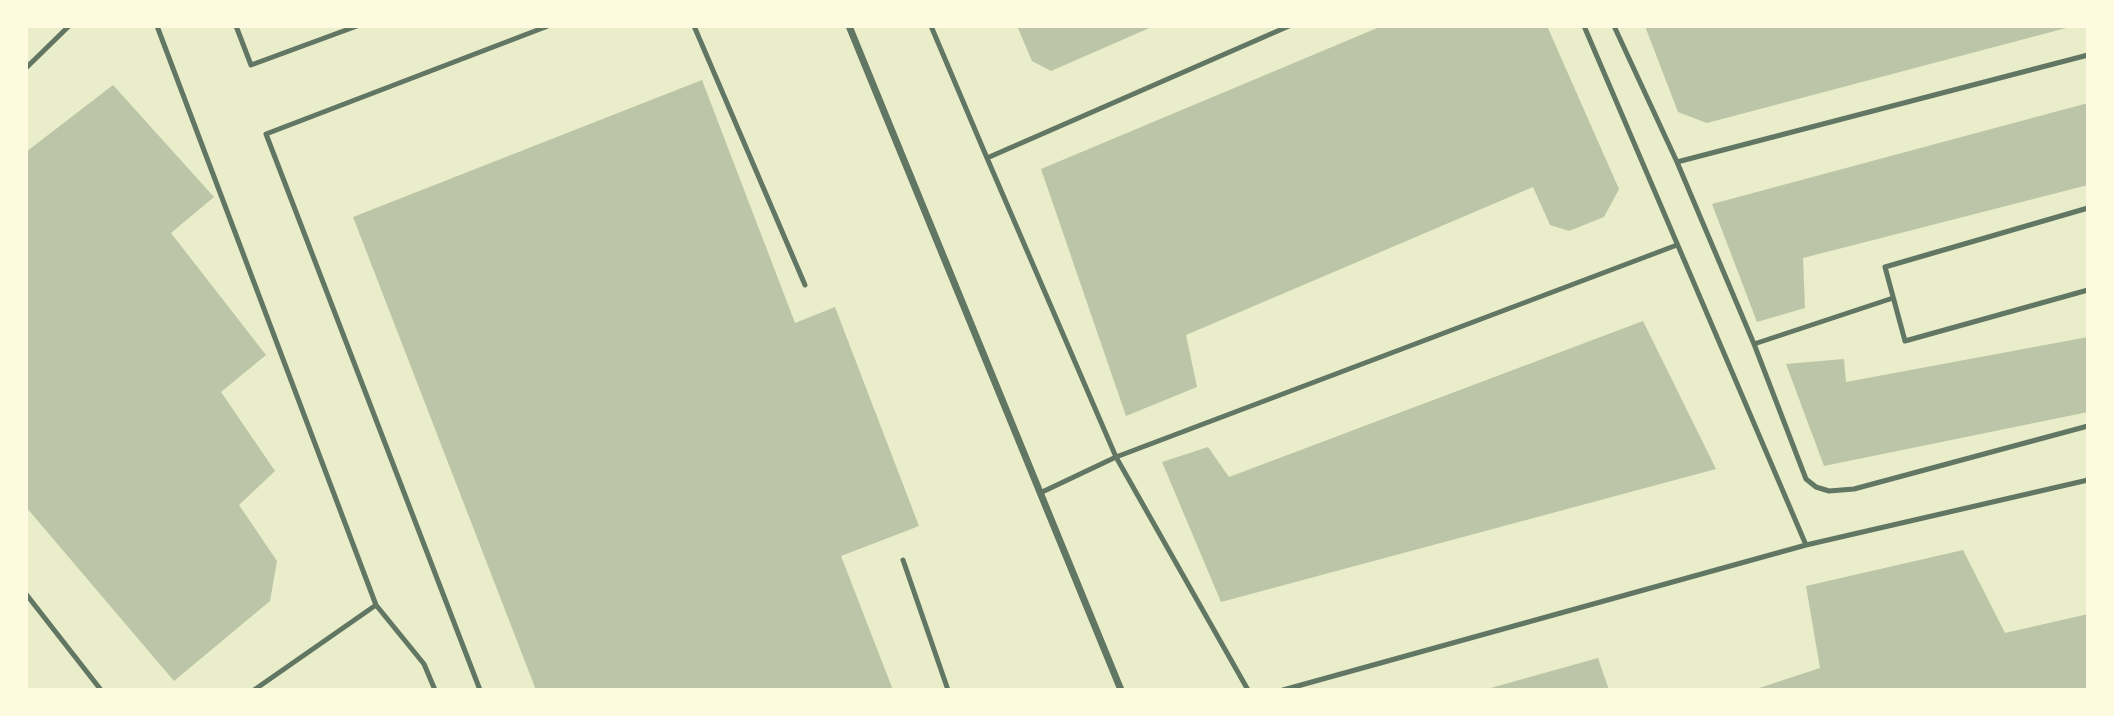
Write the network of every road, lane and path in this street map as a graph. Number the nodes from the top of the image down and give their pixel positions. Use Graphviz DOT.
graph roads {
  1 [pos="69,26"];
  2 [pos="158,26"];
  3 [pos="236,26"];
  4 [pos="358,26"];
  5 [pos="548,26"];
  6 [pos="694,26"];
  7 [pos="849,26"];
  8 [pos="930,26"];
  9 [pos="1289,26"];
  10 [pos="1584,26"];
  11 [pos="1614,26"];
  12 [pos="2088,55"];
  13 [pos="26,68"];
  14 [pos="987,158"];
  15 [pos="1677,162"];
  16 [pos="2088,208"];
  17 [pos="1677,245"];
  18 [pos="805,285"];
  19 [pos="2088,290"];
  20 [pos="1893,298"];
  21 [pos="1754,344"];
  22 [pos="2088,426"];
  23 [pos="1116,457"];
  24 [pos="2088,480"];
  25 [pos="1040,493"];
  26 [pos="1806,545"];
  27 [pos="903,560"];
  28 [pos="26,594"];
  29 [pos="376,605"];
  30 [pos="101,690"];
  31 [pos="254,690"];
  32 [pos="435,690"];
  33 [pos="480,690"];
  34 [pos="948,690"];
  35 [pos="1121,690"];
  36 [pos="1248,690"];
  37 [pos="1283,690"];
  1 -- 13 [label="lane"];
  2 -- 29 [label="lane"];
  3 -- 4 [label="lane"];
  5 -- 33 [label="lane"];
  6 -- 18 [label="lane"];
  7 -- 25 [label="street"];
  8 -- 14 [label="lane"];
  9 -- 14 [label="lane"];
  10 -- 17 [label="lane"];
  11 -- 15 [label="lane"];
  12 -- 15 [label="lane"];
  14 -- 23 [label="lane"];
  15 -- 21 [label="lane"];
  16 -- 20 [label="lane"];
  17 -- 23 [label="lane"];
  17 -- 26 [label="lane"];
  19 -- 20 [label="lane"];
  20 -- 21 [label="lane"];
  21 -- 22 [label="lane"];
  23 -- 25 [label="lane"];
  23 -- 36 [label="lane"];
  24 -- 26 [label="lane"];
  25 -- 35 [label="street"];
  26 -- 37 [label="lane"];
  27 -- 34 [label="lane"];
  28 -- 30 [label="lane"];
  29 -- 31 [label="lane"];
  29 -- 32 [label="lane"];
}
